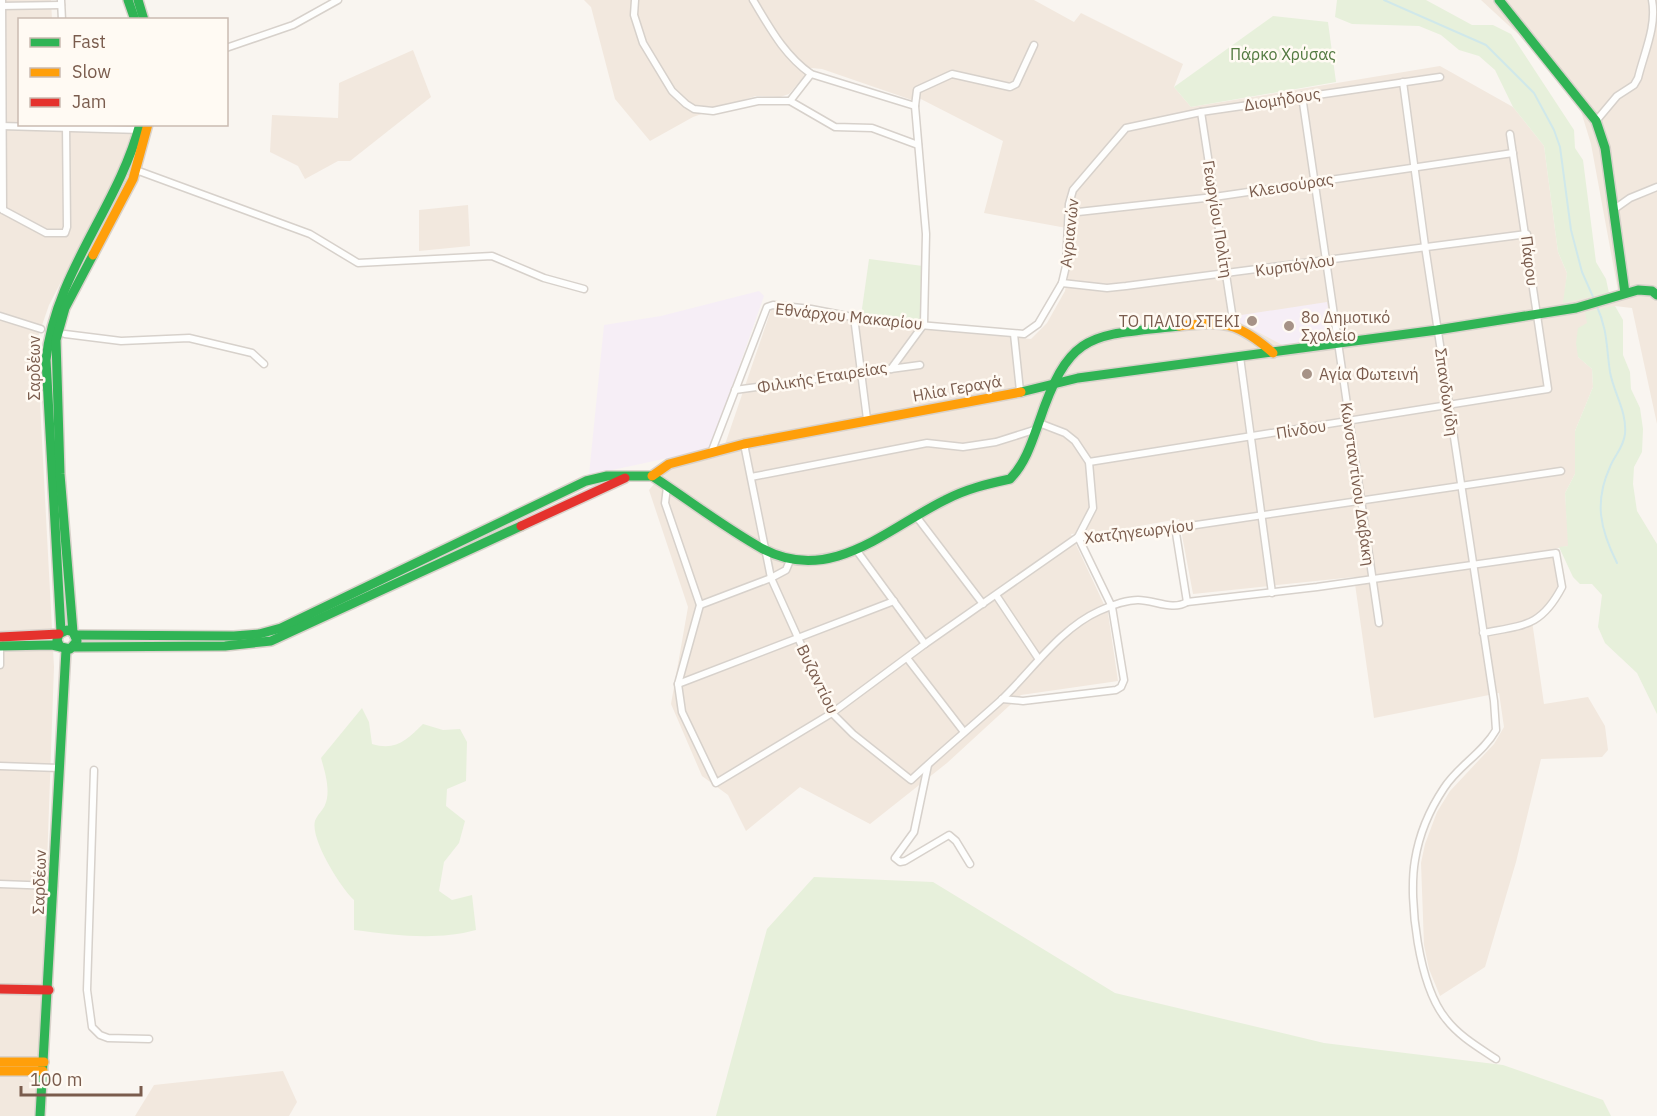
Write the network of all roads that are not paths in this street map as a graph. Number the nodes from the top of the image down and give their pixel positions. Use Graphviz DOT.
graph roads {
  1 [pos="128,0"];
  2 [pos="138,0"];
  3 [pos="338,0"];
  4 [pos="635,0"];
  5 [pos="753,0"];
  6 [pos="1498,0"];
  7 [pos="1652,0"];
  8 [pos="61,2"];
  9 [pos="1,4"];
  10 [pos="1656,12"];
  11 [pos="62,18"];
  12 [pos="134,18"];
  13 [pos="143,18"];
  14 [pos="1034,45"];
  15 [pos="228,47"];
  16 [pos="811,74"];
  17 [pos="1440,77"];
  18 [pos="1403,82"];
  19 [pos="1302,96"];
  20 [pos="790,101"];
  21 [pos="915,106"];
  22 [pos="1201,112"];
  23 [pos="1596,121"];
  24 [pos="2,126"];
  25 [pos="66,126"];
  26 [pos="143,127"];
  27 [pos="1126,128"];
  28 [pos="1510,134"];
  29 [pos="918,145"];
  30 [pos="1513,153"];
  31 [pos="1415,166"];
  32 [pos="136,170"];
  33 [pos="1314,181"];
  34 [pos="1657,187"];
  35 [pos="1214,197"];
  36 [pos="1,210"];
  37 [pos="1613,210"];
  38 [pos="1069,213"];
  39 [pos="1527,234"];
  40 [pos="1425,246"];
  41 [pos="1327,260"];
  42 [pos="1226,274"];
  43 [pos="1062,283"];
  44 [pos="584,289"];
  45 [pos="1625,294"];
  46 [pos="1657,295"];
  47 [pos="1536,315"];
  48 [pos="0,316"];
  49 [pos="854,317"];
  50 [pos="924,324"];
  51 [pos="1231,325"];
  52 [pos="41,329"];
  53 [pos="1437,330"];
  54 [pos="65,334"];
  55 [pos="1014,334"];
  56 [pos="1339,345"];
  57 [pos="1273,353"];
  58 [pos="1240,357"];
  59 [pos="264,364"];
  60 [pos="920,365"];
  61 [pos="891,369"];
  62 [pos="861,374"];
  63 [pos="1052,383"];
  64 [pos="1548,389"];
  65 [pos="735,390"];
  66 [pos="1020,391"];
  67 [pos="1449,407"];
  68 [pos="867,419"];
  69 [pos="1349,422"];
  70 [pos="1038,426"];
  71 [pos="1250,437"];
  72 [pos="744,444"];
  73 [pos="711,453"];
  74 [pos="1089,462"];
  75 [pos="1561,471"];
  76 [pos="652,476"];
  77 [pos="751,477"];
  78 [pos="625,478"];
  79 [pos="1461,486"];
  80 [pos="667,487"];
  81 [pos="1360,500"];
  82 [pos="1260,515"];
  83 [pos="916,516"];
  84 [pos="1175,527"];
  85 [pos="1078,537"];
  86 [pos="765,550"];
  87 [pos="857,550"];
  88 [pos="791,558"];
  89 [pos="1472,563"];
  90 [pos="771,578"];
  91 [pos="1372,579"];
  92 [pos="1272,592"];
  93 [pos="996,596"];
  94 [pos="894,601"];
  95 [pos="1187,602"];
  96 [pos="983,604"];
  97 [pos="699,605"];
  98 [pos="1112,607"];
  99 [pos="1379,623"];
  100 [pos="60,633"];
  101 [pos="74,633"];
  102 [pos="1483,633"];
  103 [pos="0,637"];
  104 [pos="798,638"];
  105 [pos="925,644"];
  106 [pos="0,646"];
  107 [pos="66,648"];
  108 [pos="907,658"];
  109 [pos="1038,658"];
  110 [pos="0,665"];
  111 [pos="678,684"];
  112 [pos="1002,699"];
  113 [pos="832,714"];
  114 [pos="964,732"];
  115 [pos="928,764"];
  116 [pos="0,765"];
  117 [pos="59,768"];
  118 [pos="94,770"];
  119 [pos="970,864"];
  120 [pos="0,884"];
  121 [pos="54,886"];
  122 [pos="0,989"];
  123 [pos="49,990"];
  124 [pos="149,1039"];
  125 [pos="1496,1059"];
  126 [pos="0,1062"];
  127 [pos="44,1066"];
  128 [pos="0,1071"];
  129 [pos="40,1116"];
  1 -- 12 [label="street"];
  2 -- 13 [label="street"];
  3 -- 15 [label="street"];
  4 -- 20 [label="street"];
  5 -- 16 [label="street"];
  6 -- 23 [label="street"];
  7 -- 10 [label="street"];
  8 -- 9 [label="street"];
  8 -- 11 [label="street"];
  9 -- 24 [label="street"];
  10 -- 23 [label="street"];
  14 -- 21 [label="street"];
  16 -- 20 [label="street"];
  16 -- 21 [label="street"];
  17 -- 18 [label="street, Διομήδους"];
  18 -- 19 [label="street, Διομήδους"];
  18 -- 31 [label="street, Σπανδωνίδη"];
  19 -- 22 [label="street, Διομήδους"];
  19 -- 33 [label="street, Κωνσταντίνου Δαβάκη"];
  20 -- 29 [label="street"];
  21 -- 29 [label="street"];
  22 -- 27 [label="street, Διομήδους"];
  22 -- 35 [label="street, Γεωργίου Πολίτη"];
  23 -- 37 [label="street"];
  24 -- 25 [label="street"];
  24 -- 36 [label="street"];
  25 -- 26 [label="street"];
  25 -- 36 [label="street"];
  26 -- 32 [label="street, Σαρδέων"];
  26 -- 100 [label="street, Σαρδέων"];
  27 -- 38 [label="street, Αγριανών"];
  28 -- 30 [label="street, Πάφου"];
  29 -- 50 [label="street"];
  30 -- 31 [label="street, Κλεισούρας"];
  30 -- 39 [label="street, Πάφου"];
  31 -- 33 [label="street, Κλεισούρας"];
  31 -- 40 [label="street, Σπανδωνίδη"];
  32 -- 44 [label="street"];
  32 -- 101 [label="street, Σαρδέων"];
  33 -- 35 [label="street, Κλεισούρας"];
  33 -- 41 [label="street, Κωνσταντίνου Δαβάκη"];
  34 -- 37 [label="street"];
  35 -- 38 [label="street, Κλεισούρας"];
  35 -- 42 [label="street, Γεωργίου Πολίτη"];
  37 -- 45 [label="street"];
  38 -- 43 [label="street, Αγριανών"];
  39 -- 40 [label="street, Κυρπόγλου"];
  39 -- 47 [label="street, Πάφου"];
  40 -- 41 [label="street, Κυρπόγλου"];
  40 -- 53 [label="street, Σπανδωνίδη"];
  41 -- 42 [label="street, Κυρπόγλου"];
  41 -- 56 [label="street, Κωνσταντίνου Δαβάκη"];
  42 -- 43 [label="street, Κυρπόγλου"];
  42 -- 51 [label="street, Γεωργίου Πολίτη"];
  43 -- 55 [label="street, Αγριανών"];
  45 -- 46 [label="street"];
  45 -- 47 [label="street, Ηλία Γεραγά"];
  47 -- 53 [label="street, Ηλία Γεραγά"];
  47 -- 64 [label="street, Πάφου"];
  48 -- 52 [label="street"];
  49 -- 50 [label="street, Εθνάρχου Μακαρίου"];
  49 -- 62 [label="street"];
  49 -- 65 [label="street, Εθνάρχου Μακαρίου"];
  50 -- 55 [label="street, Εθνάρχου Μακαρίου"];
  50 -- 61 [label="street, Φιλικής Εταιρείας"];
  51 -- 57 [label="street"];
  51 -- 63 [label="street"];
  53 -- 56 [label="street, Ηλία Γεραγά"];
  53 -- 67 [label="street, Σπανδωνίδη"];
  54 -- 59 [label="street"];
  55 -- 66 [label="street"];
  56 -- 57 [label="street, Ηλία Γεραγά"];
  56 -- 69 [label="street, Κωνσταντίνου Δαβάκη"];
  57 -- 58 [label="street, Ηλία Γεραγά"];
  58 -- 63 [label="street, Ηλία Γεραγά"];
  58 -- 71 [label="street"];
  60 -- 61 [label="street"];
  61 -- 62 [label="street, Φιλικής Εταιρείας"];
  62 -- 65 [label="street, Φιλικής Εταιρείας"];
  62 -- 68 [label="street"];
  63 -- 66 [label="street, Ηλία Γεραγά"];
  63 -- 70 [label="street"];
  64 -- 67 [label="street, Πίνδου"];
  65 -- 73 [label="street, Εθνάρχου Μακαρίου"];
  66 -- 68 [label="street, Ηλία Γεραγά"];
  67 -- 69 [label="street, Πίνδου"];
  67 -- 79 [label="street, Σπανδωνίδη"];
  68 -- 72 [label="street, Ηλία Γεραγά"];
  69 -- 71 [label="street, Πίνδου"];
  69 -- 81 [label="street, Κωνσταντίνου Δαβάκη"];
  70 -- 74 [label="street"];
  70 -- 77 [label="street"];
  70 -- 83 [label="street"];
  71 -- 74 [label="street, Πίνδου"];
  71 -- 82 [label="street"];
  72 -- 73 [label="street, Ηλία Γεραγά"];
  72 -- 77 [label="street, Βυζαντίου"];
  73 -- 76 [label="street, Ηλία Γεραγά"];
  74 -- 85 [label="street"];
  75 -- 79 [label="street, Χατζηγεωργίου"];
  76 -- 78 [label="street"];
  76 -- 80 [label="street"];
  77 -- 86 [label="street, Βυζαντίου"];
  78 -- 101 [label="street"];
  78 -- 107 [label="street"];
  79 -- 81 [label="street, Χατζηγεωργίου"];
  79 -- 89 [label="street, Σπανδωνίδη"];
  80 -- 86 [label="street"];
  80 -- 97 [label="street"];
  81 -- 82 [label="street, Χατζηγεωργίου"];
  81 -- 91 [label="street, Κωνσταντίνου Δαβάκη"];
  82 -- 84 [label="street, Χατζηγεωργίου"];
  82 -- 92 [label="street"];
  83 -- 87 [label="street"];
  83 -- 96 [label="street"];
  84 -- 85 [label="street, Χατζηγεωργίου"];
  84 -- 95 [label="street"];
  85 -- 93 [label="street, Χατζηγεωργίου"];
  85 -- 98 [label="street"];
  86 -- 88 [label="street"];
  86 -- 90 [label="street, Βυζαντίου"];
  87 -- 88 [label="street"];
  87 -- 94 [label="street"];
  88 -- 90 [label="street"];
  89 -- 91 [label="street"];
  89 -- 102 [label="street, Σπανδωνίδη"];
  89 -- 102 [label="street"];
  90 -- 97 [label="street"];
  90 -- 104 [label="street, Βυζαντίου"];
  91 -- 92 [label="street"];
  91 -- 99 [label="street, Κωνσταντίνου Δαβάκη"];
  92 -- 95 [label="street"];
  93 -- 96 [label="street, Χατζηγεωργίου"];
  93 -- 109 [label="street"];
  94 -- 104 [label="street"];
  94 -- 105 [label="street"];
  95 -- 98 [label="street"];
  96 -- 105 [label="street, Χατζηγεωργίου"];
  97 -- 111 [label="street"];
  98 -- 109 [label="street"];
  98 -- 112 [label="street"];
  100 -- 101 [label="street"];
  100 -- 103 [label="street"];
  100 -- 107 [label="street, Σαρδέων"];
  101 -- 107 [label="street, Σαρδέων"];
  102 -- 125 [label="street, Σπανδωνίδη"];
  103 -- 106 [label="street"];
  104 -- 111 [label="street"];
  104 -- 113 [label="street, Βυζαντίου"];
  105 -- 108 [label="street, Χατζηγεωργίου"];
  106 -- 107 [label="street"];
  106 -- 110 [label="street"];
  107 -- 117 [label="street, Σαρδέων"];
  108 -- 113 [label="street, Χατζηγεωργίου"];
  108 -- 114 [label="street"];
  109 -- 112 [label="street"];
  111 -- 113 [label="street, Χατζηγεωργίου"];
  112 -- 114 [label="street"];
  113 -- 115 [label="street, Βυζαντίου"];
  114 -- 115 [label="street"];
  115 -- 119 [label="street"];
  116 -- 117 [label="street"];
  117 -- 121 [label="street, Σαρδέων"];
  118 -- 124 [label="street"];
  120 -- 121 [label="street"];
  121 -- 123 [label="street, Σαρδέων"];
  122 -- 123 [label="street"];
  123 -- 127 [label="street, Σαρδέων"];
  126 -- 127 [label="street"];
  127 -- 128 [label="street"];
  127 -- 129 [label="street, Σαρδέων"];
}
